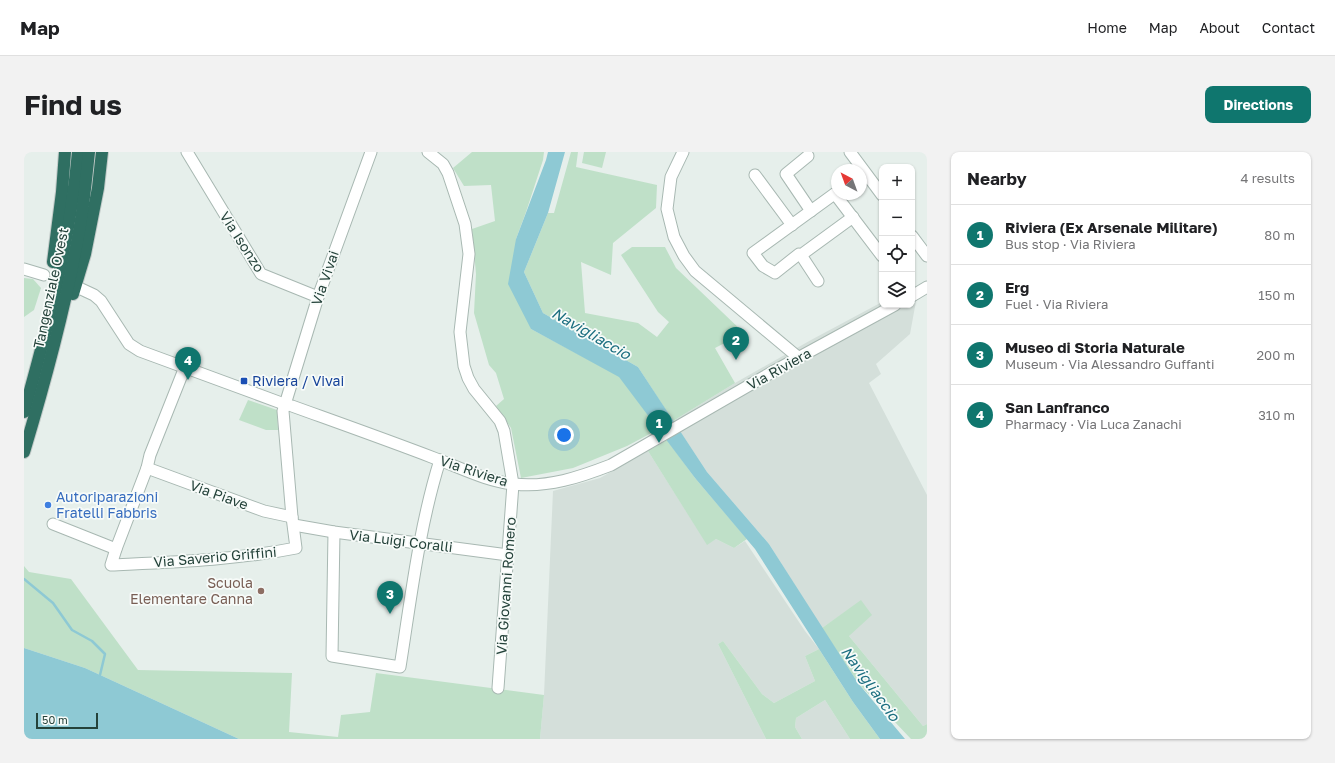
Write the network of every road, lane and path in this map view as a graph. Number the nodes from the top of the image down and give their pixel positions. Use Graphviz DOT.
graph roads {
  1 [pos="65,152"];
  2 [pos="78,152"];
  3 [pos="89,152"];
  4 [pos="102,152"];
  5 [pos="187,152"];
  6 [pos="371,152"];
  7 [pos="428,152"];
  8 [pos="683,152"];
  9 [pos="850,152"];
  10 [pos="808,156"];
  11 [pos="857,164"];
  12 [pos="756,175"];
  13 [pos="867,178"];
  14 [pos="879,192"];
  15 [pos="831,197"];
  16 [pos="841,200"];
  17 [pos="811,211"];
  18 [pos="853,217"];
  19 [pos="792,225"];
  20 [pos="915,240"];
  21 [pos="879,252"];
  22 [pos="801,255"];
  23 [pos="927,256"];
  24 [pos="24,269"];
  25 [pos="44,275"];
  26 [pos="818,281"];
  27 [pos="927,287"];
  28 [pos="79,288"];
  29 [pos="915,294"];
  30 [pos="318,297"];
  31 [pos="890,308"];
  32 [pos="799,358"];
  33 [pos="185,367"];
  34 [pos="36,369"];
  35 [pos="46,379"];
  36 [pos="284,404"];
  37 [pos="24,412"];
  38 [pos="24,452"];
  39 [pos="440,460"];
  40 [pos="147,468"];
  41 [pos="513,484"];
  42 [pos="293,521"];
  43 [pos="53,524"];
  44 [pos="334,532"];
  45 [pos="419,543"];
  46 [pos="116,549"];
  47 [pos="508,555"];
  48 [pos="498,688"];
  1 -- 34 [label="highway"];
  2 -- 34 [label="highway, Tangenziale Ovest"];
  3 -- 35 [label="highway, Tangenziale Ovest"];
  4 -- 35 [label="highway"];
  5 -- 30 [label="street, Via Isonzo"];
  6 -- 30 [label="street, Via Vivai"];
  7 -- 41 [label="street, Via Giovanni Romero"];
  8 -- 32 [label="street"];
  9 -- 11 [label="street"];
  10 -- 17 [label="street"];
  12 -- 19 [label="street"];
  13 -- 14 [label="street"];
  15 -- 17 [label="street"];
  16 -- 18 [label="street"];
  17 -- 19 [label="street"];
  18 -- 21 [label="street"];
  18 -- 22 [label="street"];
  19 -- 22 [label="street"];
  20 -- 23 [label="street"];
  22 -- 26 [label="street"];
  24 -- 25 [label="street"];
  27 -- 29 [label="street"];
  28 -- 33 [label="street, Via Riviera"];
  30 -- 36 [label="street, Via Vivai"];
  31 -- 32 [label="street, Via Riviera"];
  32 -- 41 [label="street, Via Riviera"];
  33 -- 36 [label="street, Via Riviera"];
  33 -- 40 [label="street"];
  34 -- 37 [label="highway, Tangenziale Ovest"];
  35 -- 38 [label="highway, Tangenziale Ovest"];
  36 -- 39 [label="street, Via Riviera"];
  36 -- 42 [label="street, Via Vivai"];
  39 -- 41 [label="street, Via Riviera"];
  39 -- 45 [label="street"];
  40 -- 42 [label="street, Via Piave"];
  40 -- 46 [label="street"];
  41 -- 47 [label="street, Via Giovanni Romero"];
  42 -- 44 [label="street, Via Luigi Coralli"];
  42 -- 46 [label="street, Via Saverio Griffini"];
  43 -- 46 [label="street"];
  44 -- 45 [label="street, Via Luigi Coralli"];
  44 -- 45 [label="street"];
  45 -- 47 [label="street, Via Luigi Coralli"];
  47 -- 48 [label="street, Via Giovanni Romero"];
}
